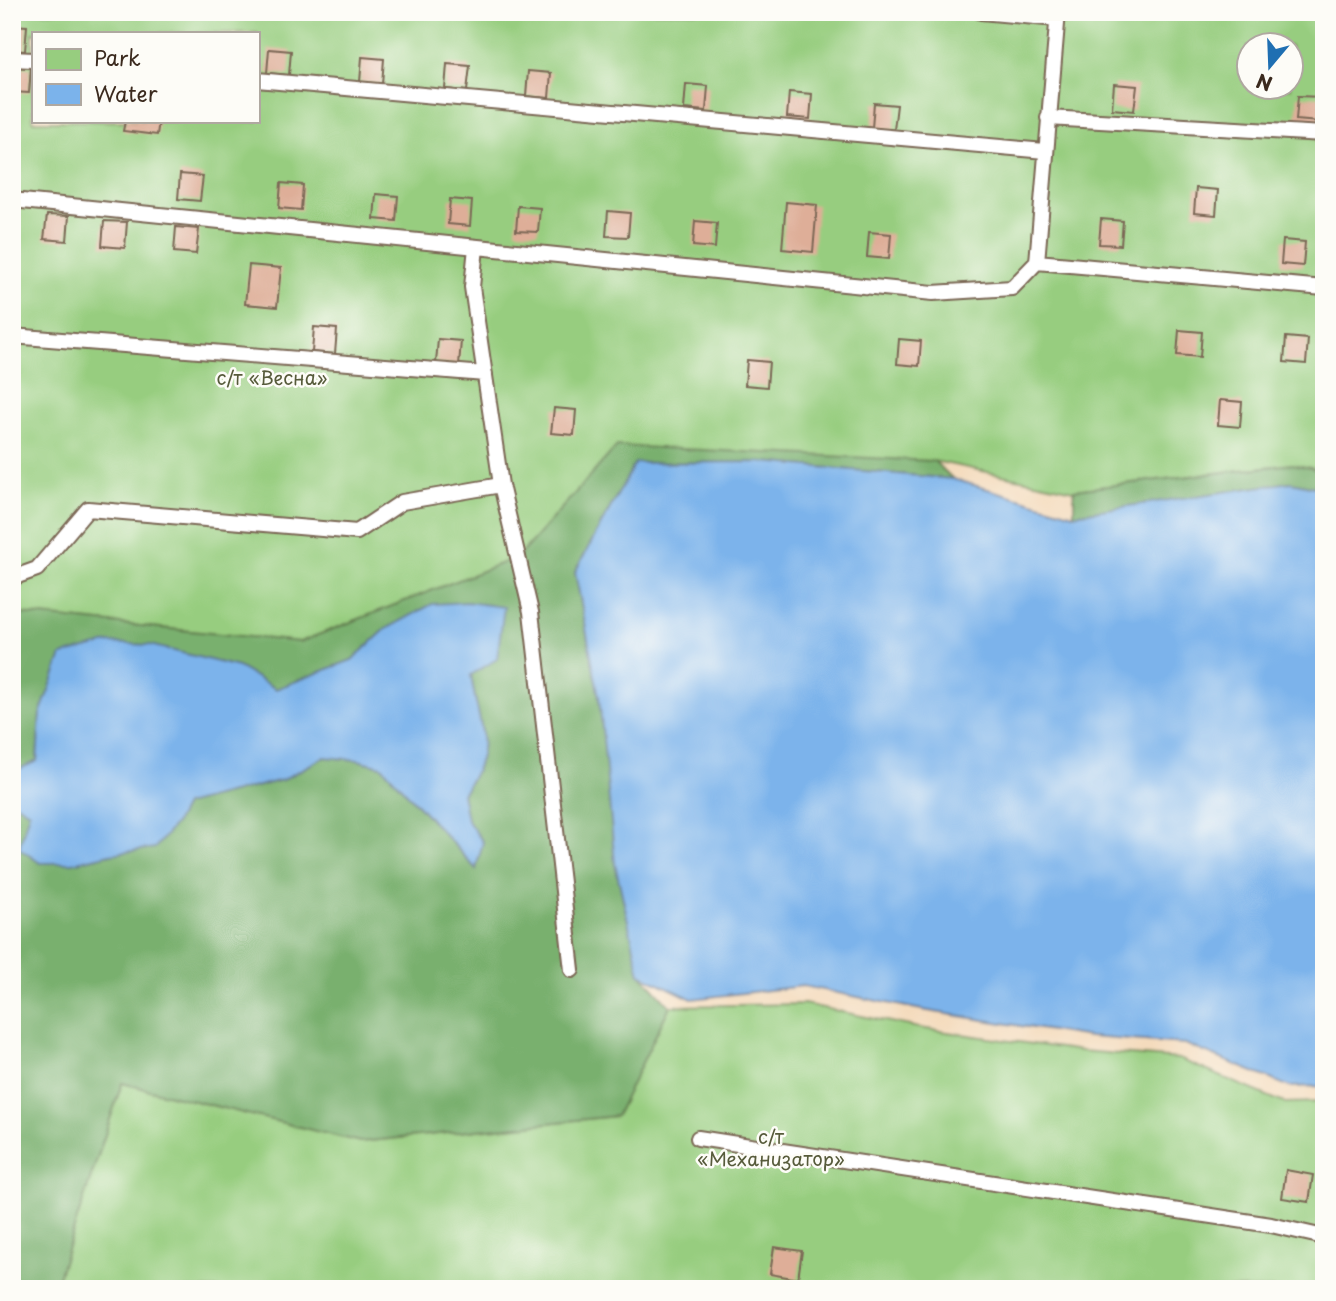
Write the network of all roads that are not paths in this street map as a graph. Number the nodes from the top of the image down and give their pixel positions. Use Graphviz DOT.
graph roads {
  1 [pos="981,12"];
  2 [pos="1058,15"];
  3 [pos="12,58"];
  4 [pos="32,60"];
  5 [pos="259,80"];
  6 [pos="1048,118"];
  7 [pos="1324,134"];
  8 [pos="1045,151"];
  9 [pos="12,200"];
  10 [pos="476,247"];
  11 [pos="1037,262"];
  12 [pos="1324,288"];
  13 [pos="12,336"];
  14 [pos="485,374"];
  15 [pos="502,485"];
  16 [pos="12,578"];
  17 [pos="572,970"];
  18 [pos="698,1138"];
  19 [pos="1324,1237"];
  1 -- 2 [label="lane"];
  2 -- 6 [label="lane"];
  3 -- 4 [label="lane"];
  5 -- 8 [label="lane"];
  6 -- 7 [label="lane"];
  6 -- 8 [label="lane"];
  8 -- 11 [label="lane"];
  9 -- 10 [label="lane"];
  10 -- 11 [label="lane"];
  10 -- 14 [label="lane"];
  11 -- 12 [label="lane"];
  13 -- 14 [label="lane"];
  14 -- 15 [label="lane"];
  15 -- 16 [label="lane"];
  15 -- 17 [label="lane"];
  18 -- 19 [label="lane"];
}
